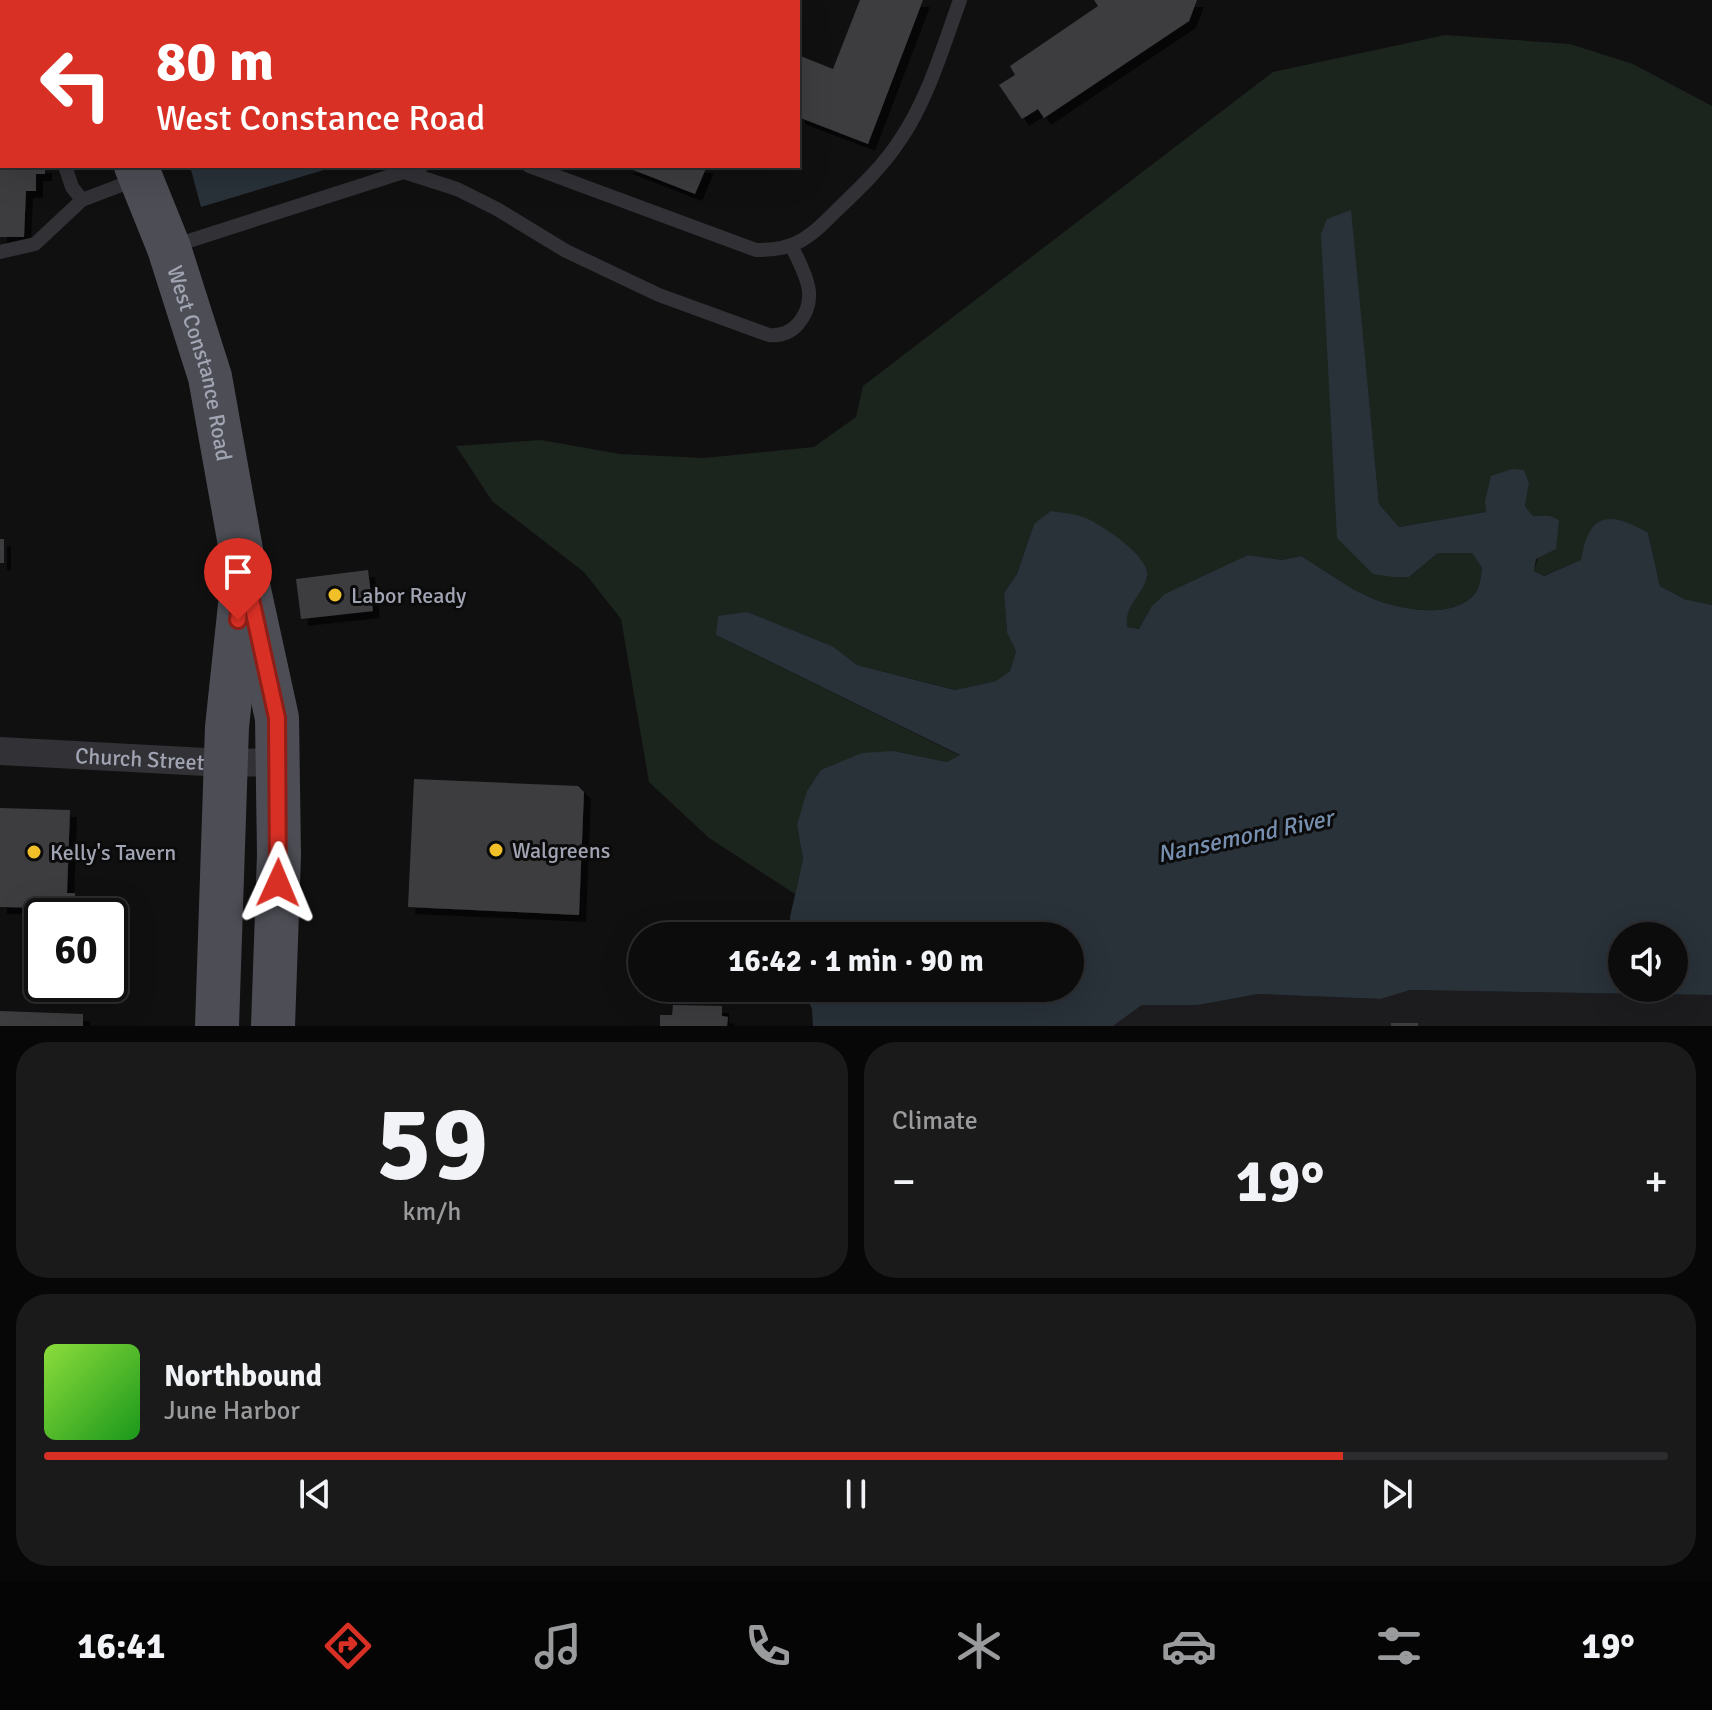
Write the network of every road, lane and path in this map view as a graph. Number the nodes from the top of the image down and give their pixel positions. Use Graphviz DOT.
graph roads {
  1 [pos="960,0"];
  2 [pos="66,168"];
  3 [pos="416,168"];
  4 [pos="534,168"];
  5 [pos="138,172"];
  6 [pos="404,172"];
  7 [pos="82,200"];
  8 [pos="792,247"];
  9 [pos="169,248"];
  10 [pos="0,252"];
  11 [pos="244,567"];
  12 [pos="0,751"];
  13 [pos="278,762"];
  14 [pos="225,763"];
  15 [pos="217,1026"];
  16 [pos="273,1026"];
  1 -- 8 [label="lane"];
  2 -- 7 [label="lane"];
  3 -- 6 [label="lane"];
  4 -- 8 [label="lane"];
  5 -- 7 [label="lane"];
  5 -- 9 [label="main road, West Constance Road"];
  6 -- 8 [label="lane"];
  6 -- 9 [label="lane"];
  7 -- 10 [label="lane"];
  9 -- 11 [label="main road, West Constance Road"];
  11 -- 13 [label="main road, West Constance Road"];
  11 -- 14 [label="main road, West Constance Road"];
  12 -- 14 [label="street, Church Street"];
  13 -- 14 [label="street, Church Street"];
  13 -- 16 [label="main road, West Constance Road"];
  14 -- 15 [label="main road, West Constance Road"];
}
